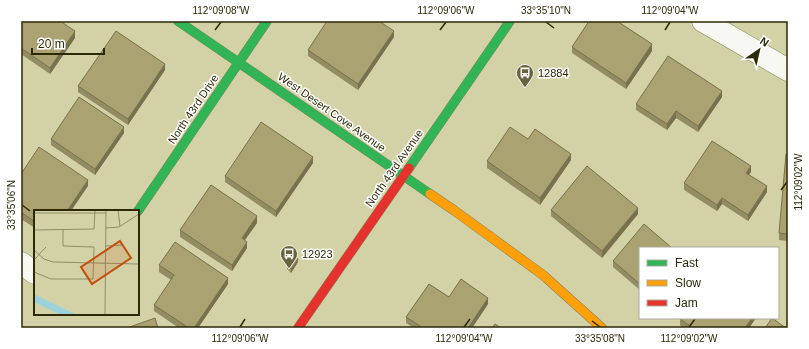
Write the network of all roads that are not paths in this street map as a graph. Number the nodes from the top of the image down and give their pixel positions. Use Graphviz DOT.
graph roads {
  1 [pos="178,21"];
  2 [pos="268,21"];
  3 [pos="510,21"];
  4 [pos="703,21"];
  5 [pos="239,63"];
  6 [pos="788,70"];
  7 [pos="403,176"];
  8 [pos="139,210"];
  9 [pos="21,263"];
  10 [pos="34,272"];
  11 [pos="298,328"];
  12 [pos="602,328"];
  1 -- 5 [label="street, West Desert Cove Avenue"];
  2 -- 5 [label="street, North 43rd Drive"];
  3 -- 7 [label="street, North 43rd Avenue"];
  4 -- 6 [label="street"];
  5 -- 7 [label="street, West Desert Cove Avenue"];
  5 -- 8 [label="street, North 43rd Drive"];
  7 -- 11 [label="street, North 43rd Avenue"];
  7 -- 12 [label="street, West Desert Cove Avenue"];
  9 -- 10 [label="street"];
}
